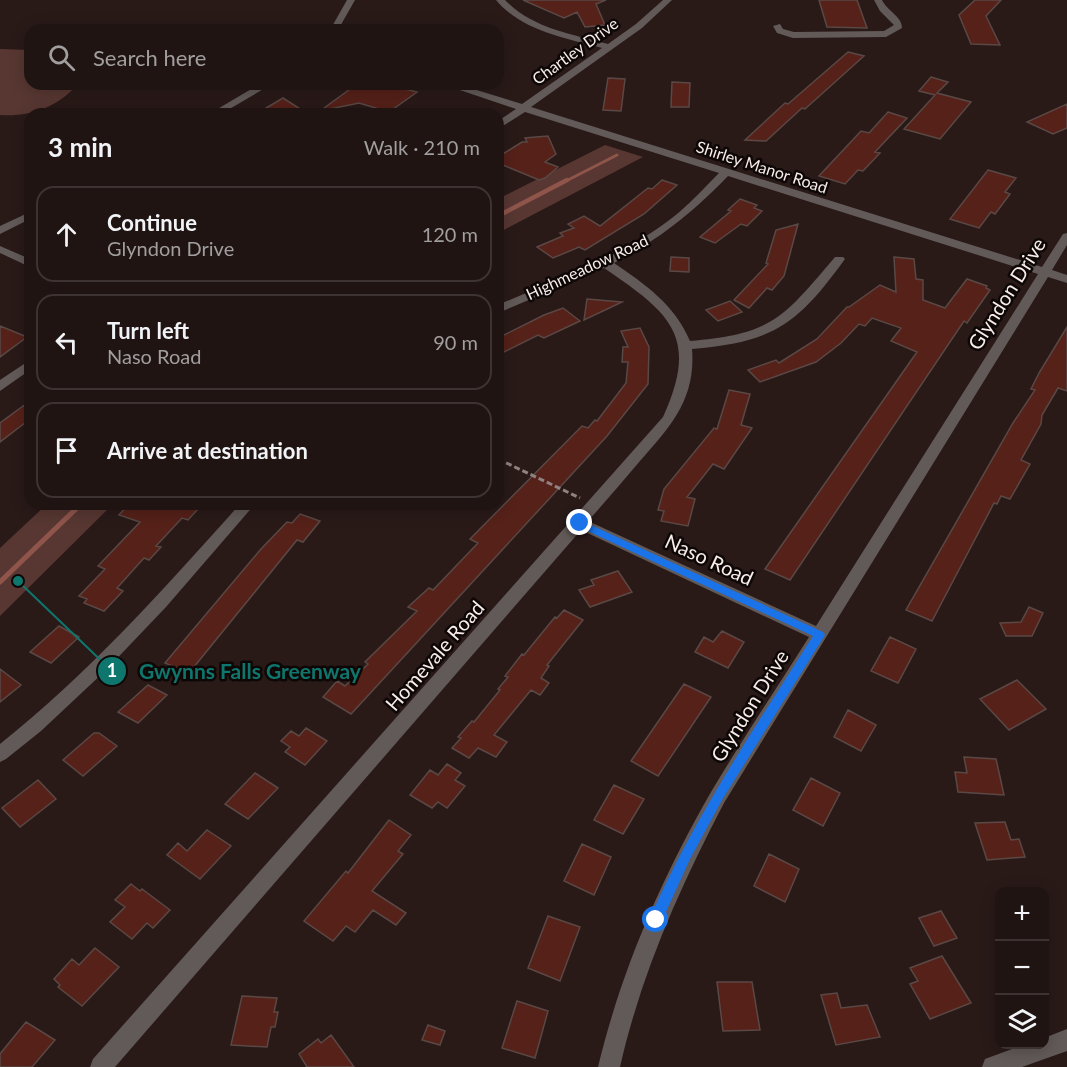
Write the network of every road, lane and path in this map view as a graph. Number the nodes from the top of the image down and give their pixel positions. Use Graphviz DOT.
graph roads {
  1 [pos="351,0"];
  2 [pos="500,0"];
  3 [pos="668,0"];
  4 [pos="878,0"];
  5 [pos="337,24"];
  6 [pos="777,26"];
  7 [pos="609,47"];
  8 [pos="256,90"];
  9 [pos="466,90"];
  10 [pos="225,108"];
  11 [pos="524,108"];
  12 [pos="504,122"];
  13 [pos="726,172"];
  14 [pos="24,218"];
  15 [pos="0,231"];
  16 [pos="1067,236"];
  17 [pos="0,249"];
  18 [pos="839,259"];
  19 [pos="24,260"];
  20 [pos="604,262"];
  21 [pos="1045,272"];
  22 [pos="1067,279"];
  23 [pos="504,306"];
  24 [pos="687,345"];
  25 [pos="24,369"];
  26 [pos="0,387"];
  27 [pos="504,462"];
  28 [pos="596,505"];
  29 [pos="243,510"];
  30 [pos="580,523"];
  31 [pos="819,635"];
  32 [pos="0,754"];
  33 [pos="1067,1040"];
  34 [pos="109,1064"];
  35 [pos="613,1066"];
  36 [pos="993,1067"];
  1 -- 5 [label="street"];
  2 -- 7 [label="street"];
  3 -- 7 [label="street, Chartley Drive"];
  4 -- 6 [label="street"];
  7 -- 11 [label="street, Chartley Drive"];
  8 -- 10 [label="street"];
  9 -- 11 [label="street, Shirley Manor Road"];
  11 -- 12 [label="street, Chartley Drive"];
  11 -- 13 [label="street, Shirley Manor Road"];
  13 -- 20 [label="street, Highmeadow Road"];
  13 -- 21 [label="street, Shirley Manor Road"];
  14 -- 15 [label="street"];
  16 -- 21 [label="street, Glyndon Drive"];
  17 -- 19 [label="street"];
  18 -- 24 [label="street"];
  20 -- 23 [label="street, Highmeadow Road"];
  20 -- 24 [label="street"];
  21 -- 22 [label="street, Shirley Manor Road"];
  21 -- 31 [label="street, Glyndon Drive"];
  24 -- 28 [label="street, Homevale Road"];
  25 -- 26 [label="street"];
  27 -- 28 [label="path"];
  28 -- 30 [label="street, Homevale Road"];
  29 -- 32 [label="street"];
  30 -- 31 [label="street, Naso Road"];
  30 -- 34 [label="street, Homevale Road"];
  31 -- 35 [label="street, Glyndon Drive"];
  33 -- 36 [label="street"];
}
